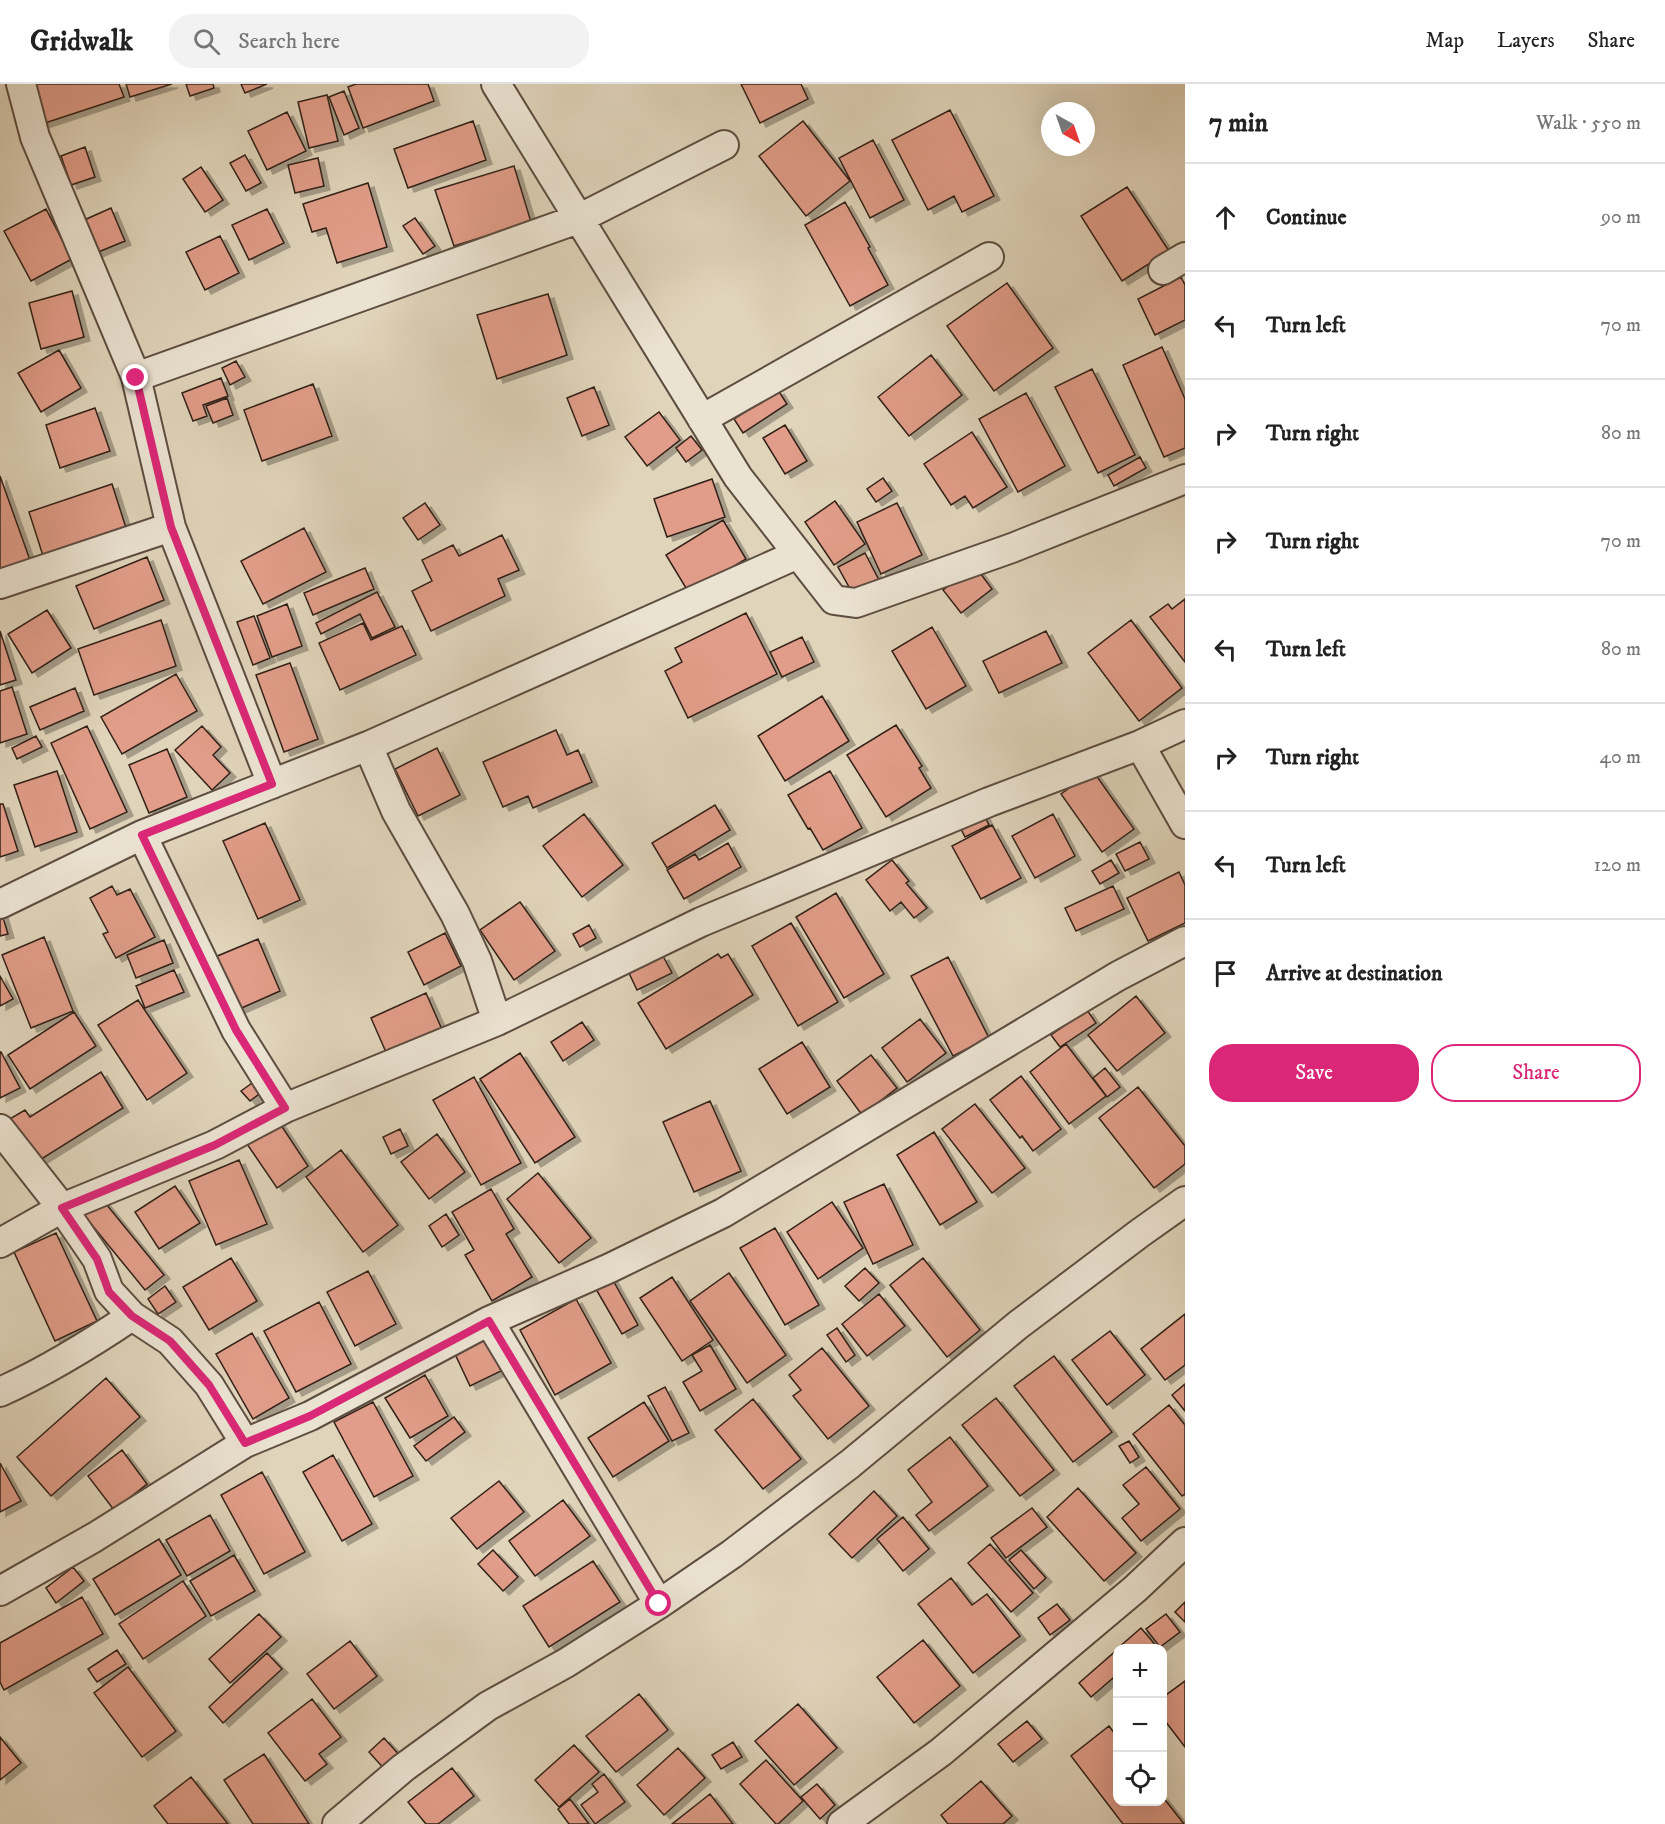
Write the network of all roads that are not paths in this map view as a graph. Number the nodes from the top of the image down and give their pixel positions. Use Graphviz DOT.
graph roads {
  1 [pos="21,84"];
  2 [pos="495,84"];
  3 [pos="724,145"];
  4 [pos="578,219"];
  5 [pos="989,257"];
  6 [pos="136,378"];
  7 [pos="702,419"];
  8 [pos="1185,479"];
  9 [pos="171,527"];
  10 [pos="798,554"];
  11 [pos="0,584"];
  12 [pos="1185,724"];
  13 [pos="1140,745"];
  14 [pos="368,746"];
  15 [pos="272,784"];
  16 [pos="1185,824"];
  17 [pos="142,835"];
  18 [pos="0,904"];
  19 [pos="1185,941"];
  20 [pos="497,1021"];
  21 [pos="285,1108"];
  22 [pos="0,1129"];
  23 [pos="1185,1201"];
  24 [pos="62,1208"];
  25 [pos="0,1243"];
  26 [pos="132,1316"];
  27 [pos="489,1321"];
  28 [pos="0,1392"];
  29 [pos="245,1443"];
  30 [pos="1185,1542"];
  31 [pos="0,1591"];
  32 [pos="659,1604"];
  33 [pos="337,1824"];
  34 [pos="842,1824"];
  1 -- 6 [label="street"];
  2 -- 4 [label="street"];
  3 -- 4 [label="street"];
  4 -- 6 [label="street"];
  4 -- 7 [label="street"];
  5 -- 7 [label="street"];
  6 -- 9 [label="street"];
  7 -- 10 [label="street"];
  8 -- 10 [label="street"];
  9 -- 11 [label="street"];
  9 -- 15 [label="street"];
  10 -- 14 [label="street"];
  12 -- 13 [label="street"];
  13 -- 16 [label="street"];
  13 -- 20 [label="street"];
  14 -- 15 [label="street"];
  14 -- 20 [label="street"];
  15 -- 17 [label="street"];
  17 -- 18 [label="street"];
  17 -- 21 [label="street"];
  19 -- 27 [label="street"];
  20 -- 21 [label="street"];
  21 -- 24 [label="street"];
  22 -- 24 [label="street"];
  23 -- 32 [label="street"];
  24 -- 25 [label="street"];
  24 -- 26 [label="street"];
  26 -- 28 [label="street"];
  26 -- 29 [label="street"];
  27 -- 29 [label="street"];
  27 -- 32 [label="street"];
  29 -- 31 [label="street"];
  30 -- 34 [label="street"];
  32 -- 33 [label="street"];
}
